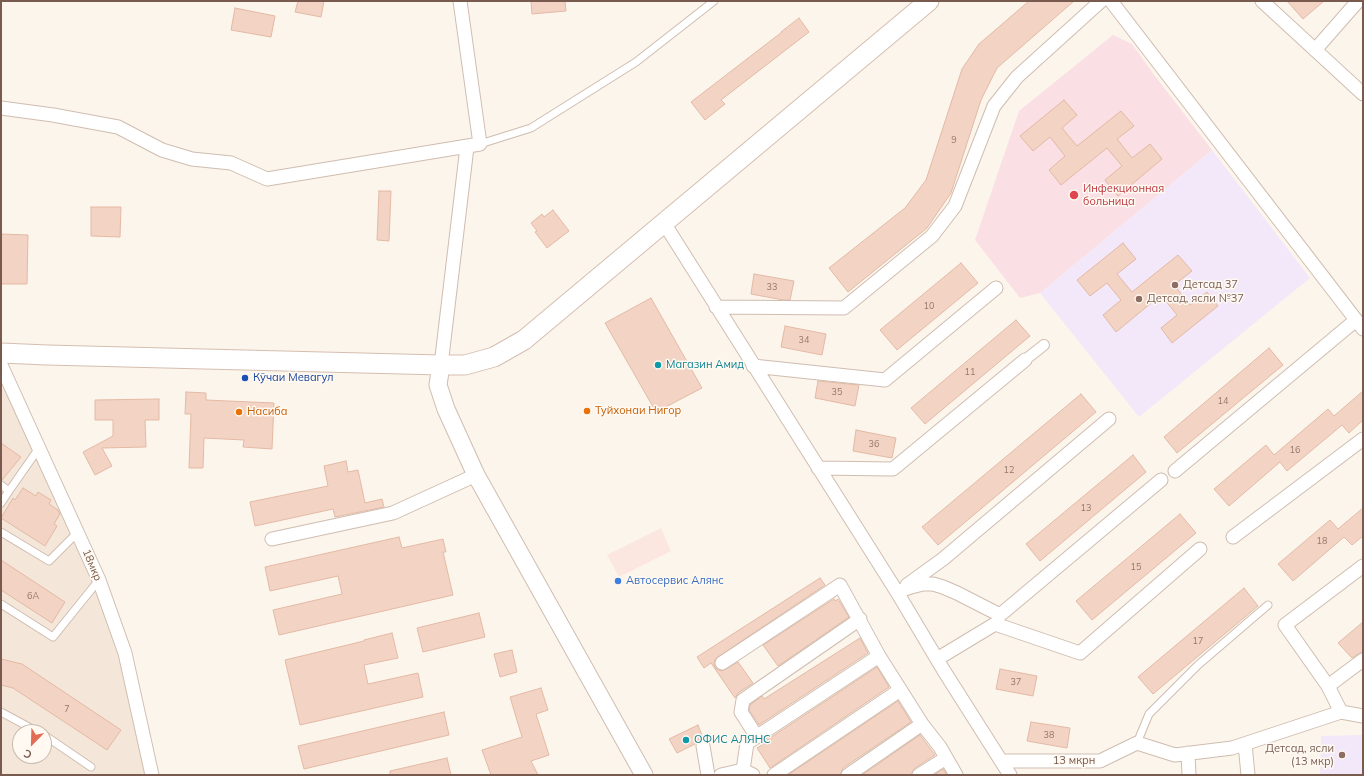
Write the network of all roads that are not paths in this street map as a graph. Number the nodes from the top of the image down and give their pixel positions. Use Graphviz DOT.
graph roads {
  1 [pos="460,1"];
  2 [pos="714,1"];
  3 [pos="929,1"];
  4 [pos="1101,1"];
  5 [pos="1111,1"];
  6 [pos="1262,1"];
  7 [pos="1358,1"];
  8 [pos="1315,50"];
  9 [pos="1363,94"];
  10 [pos="1,108"];
  11 [pos="480,144"];
  12 [pos="466,147"];
  13 [pos="664,223"];
  14 [pos="996,288"];
  15 [pos="716,306"];
  16 [pos="1360,324"];
  17 [pos="1044,345"];
  18 [pos="1,353"];
  19 [pos="1025,360"];
  20 [pos="1,365"];
  21 [pos="441,365"];
  22 [pos="754,366"];
  23 [pos="1109,419"];
  24 [pos="1363,439"];
  25 [pos="39,447"];
  26 [pos="818,468"];
  27 [pos="1175,471"];
  28 [pos="476,475"];
  29 [pos="1161,480"];
  30 [pos="1,485"];
  31 [pos="9,490"];
  32 [pos="1,503"];
  33 [pos="1,532"];
  34 [pos="78,532"];
  35 [pos="1233,537"];
  36 [pos="272,540"];
  37 [pos="1200,549"];
  38 [pos="1363,566"];
  39 [pos="99,580"];
  40 [pos="897,592"];
  41 [pos="1,604"];
  42 [pos="1268,606"];
  43 [pos="860,620"];
  44 [pos="879,656"];
  45 [pos="937,659"];
  46 [pos="1363,660"];
  47 [pos="722,663"];
  48 [pos="1328,686"];
  49 [pos="900,690"];
  50 [pos="1,712"];
  51 [pos="1341,712"];
  52 [pos="1363,716"];
  53 [pos="23,724"];
  54 [pos="922,724"];
  55 [pos="757,736"];
  56 [pos="52,741"];
  57 [pos="1137,743"];
  58 [pos="1245,744"];
  59 [pos="703,746"];
  60 [pos="1188,753"];
  61 [pos="946,758"];
  62 [pos="1002,761"];
  63 [pos="91,767"];
  64 [pos="748,773"];
  65 [pos="152,775"];
  66 [pos="644,775"];
  67 [pos="708,775"];
  68 [pos="721,775"];
  69 [pos="774,775"];
  70 [pos="848,775"];
  71 [pos="919,775"];
  72 [pos="956,775"];
  73 [pos="1010,775"];
  74 [pos="1189,775"];
  75 [pos="1248,775"];
  1 -- 11 [label="street"];
  2 -- 11 [label="lane"];
  3 -- 13 [label="main road"];
  4 -- 15 [label="street"];
  5 -- 16 [label="street"];
  6 -- 8 [label="street"];
  7 -- 8 [label="street"];
  8 -- 9 [label="street"];
  10 -- 12 [label="street"];
  11 -- 12 [label="street"];
  12 -- 21 [label="street"];
  13 -- 15 [label="street"];
  13 -- 21 [label="main road"];
  14 -- 22 [label="street"];
  15 -- 22 [label="street"];
  16 -- 27 [label="street"];
  17 -- 19 [label="street"];
  18 -- 21 [label="main road"];
  19 -- 26 [label="street"];
  20 -- 25 [label="street, 18мкр"];
  21 -- 28 [label="street"];
  22 -- 26 [label="street"];
  23 -- 40 [label="street"];
  24 -- 35 [label="street"];
  25 -- 31 [label="lane"];
  25 -- 34 [label="street, 18мкр"];
  26 -- 40 [label="street"];
  28 -- 36 [label="street"];
  28 -- 66 [label="street"];
  29 -- 40 [label="street"];
  30 -- 31 [label="lane"];
  31 -- 32 [label="lane"];
  33 -- 34 [label="lane"];
  34 -- 39 [label="street, 18мкр"];
  37 -- 45 [label="street"];
  38 -- 48 [label="street"];
  39 -- 41 [label="lane"];
  39 -- 65 [label="street, 18мкр"];
  40 -- 45 [label="street"];
  42 -- 57 [label="lane"];
  43 -- 44 [label="street"];
  43 -- 47 [label="street"];
  43 -- 55 [label="street"];
  44 -- 49 [label="street"];
  44 -- 55 [label="street"];
  45 -- 62 [label="street"];
  46 -- 48 [label="street"];
  48 -- 51 [label="street"];
  49 -- 54 [label="street"];
  49 -- 69 [label="street"];
  50 -- 53 [label="lane"];
  51 -- 52 [label="street"];
  51 -- 58 [label="street"];
  54 -- 61 [label="street"];
  54 -- 70 [label="street"];
  55 -- 64 [label="street"];
  56 -- 63 [label="lane"];
  57 -- 60 [label="street"];
  57 -- 62 [label="street, 13 мкрн"];
  58 -- 60 [label="street"];
  58 -- 75 [label="street"];
  59 -- 67 [label="street"];
  60 -- 74 [label="street"];
  61 -- 71 [label="street"];
  61 -- 72 [label="street"];
  62 -- 73 [label="street"];
  64 -- 68 [label="street"];
}
